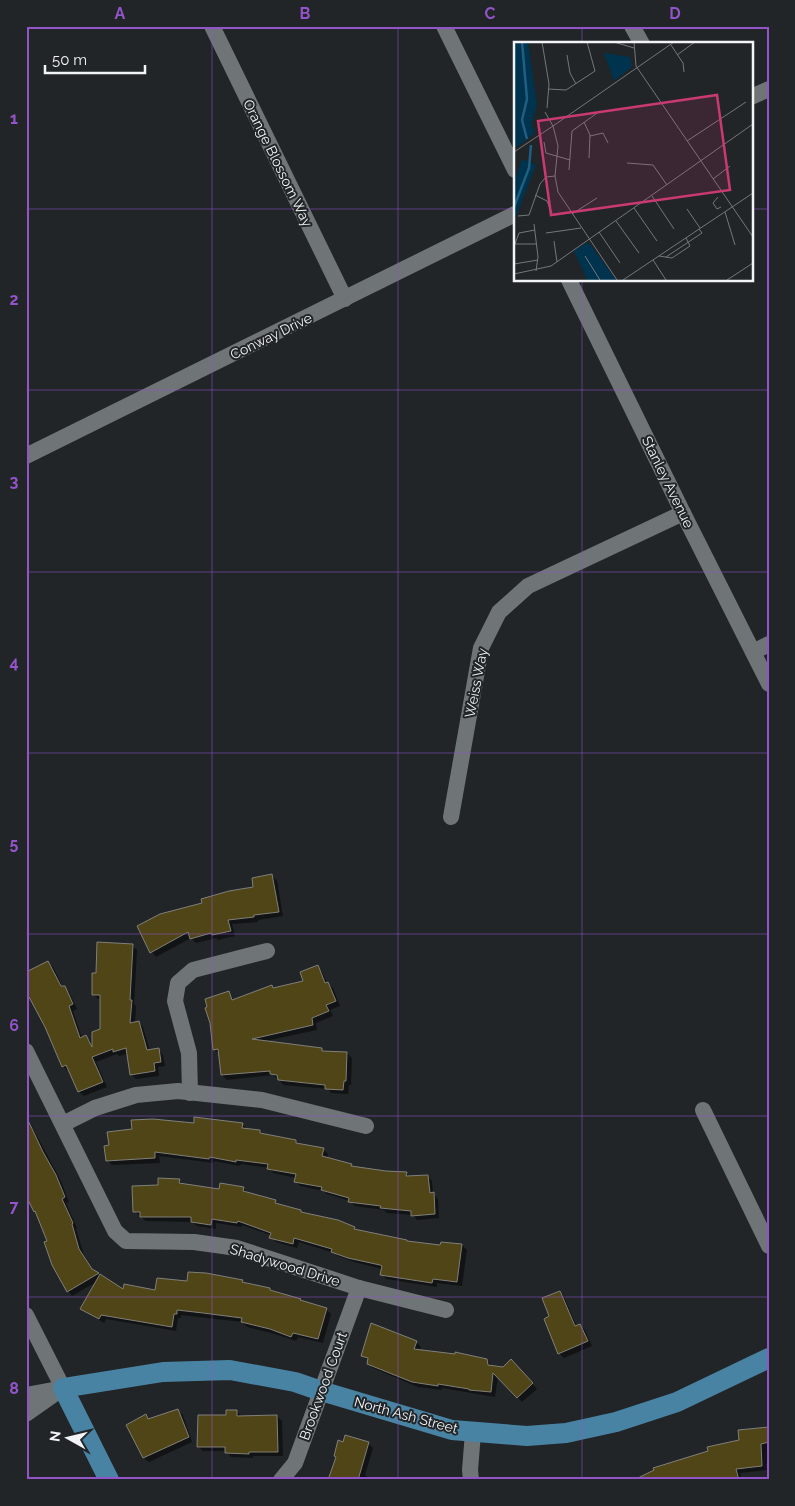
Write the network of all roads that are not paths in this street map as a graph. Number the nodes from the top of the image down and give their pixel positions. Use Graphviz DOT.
graph roads {
  1 [pos="212,26"];
  2 [pos="444,26"];
  3 [pos="632,26"];
  4 [pos="641,42"];
  5 [pos="769,89"];
  6 [pos="752,97"];
  7 [pos="514,168"];
  8 [pos="514,214"];
  9 [pos="569,281"];
  10 [pos="345,299"];
  11 [pos="26,456"];
  12 [pos="683,514"];
  13 [pos="769,644"];
  14 [pos="753,652"];
  15 [pos="769,684"];
  16 [pos="451,817"];
  17 [pos="267,951"];
  18 [pos="26,1051"];
  19 [pos="190,1093"];
  20 [pos="703,1110"];
  21 [pos="63,1124"];
  22 [pos="366,1126"];
  23 [pos="769,1246"];
  24 [pos="359,1288"];
  25 [pos="446,1310"];
  26 [pos="26,1315"];
  27 [pos="769,1358"];
  28 [pos="63,1388"];
  29 [pos="321,1392"];
  30 [pos="26,1395"];
  31 [pos="26,1414"];
  32 [pos="473,1433"];
  33 [pos="109,1480"];
  34 [pos="281,1480"];
  35 [pos="471,1480"];
  1 -- 10 [label="street, Orange Blossom Way"];
  2 -- 7 [label="street"];
  3 -- 4 [label="street"];
  5 -- 6 [label="street"];
  8 -- 10 [label="street, Conway Drive"];
  9 -- 12 [label="street, Stanley Avenue"];
  10 -- 11 [label="street, Conway Drive"];
  12 -- 14 [label="street, Stanley Avenue"];
  12 -- 16 [label="street, Weiss Way"];
  13 -- 14 [label="street"];
  14 -- 15 [label="street, Stanley Avenue"];
  17 -- 19 [label="street"];
  18 -- 21 [label="street, Shadywood Drive"];
  19 -- 21 [label="street"];
  19 -- 22 [label="street"];
  20 -- 23 [label="street"];
  21 -- 24 [label="street, Shadywood Drive"];
  24 -- 25 [label="street, Shadywood Drive"];
  24 -- 29 [label="street, Brookwood Court"];
  26 -- 28 [label="street"];
  27 -- 32 [label="main road, North Ash Street"];
  28 -- 29 [label="main road, North Ash Street"];
  28 -- 30 [label="street"];
  28 -- 31 [label="street"];
  28 -- 33 [label="main road"];
  29 -- 32 [label="main road, North Ash Street"];
  29 -- 34 [label="street, Brookwood Court"];
  32 -- 35 [label="street"];
}
